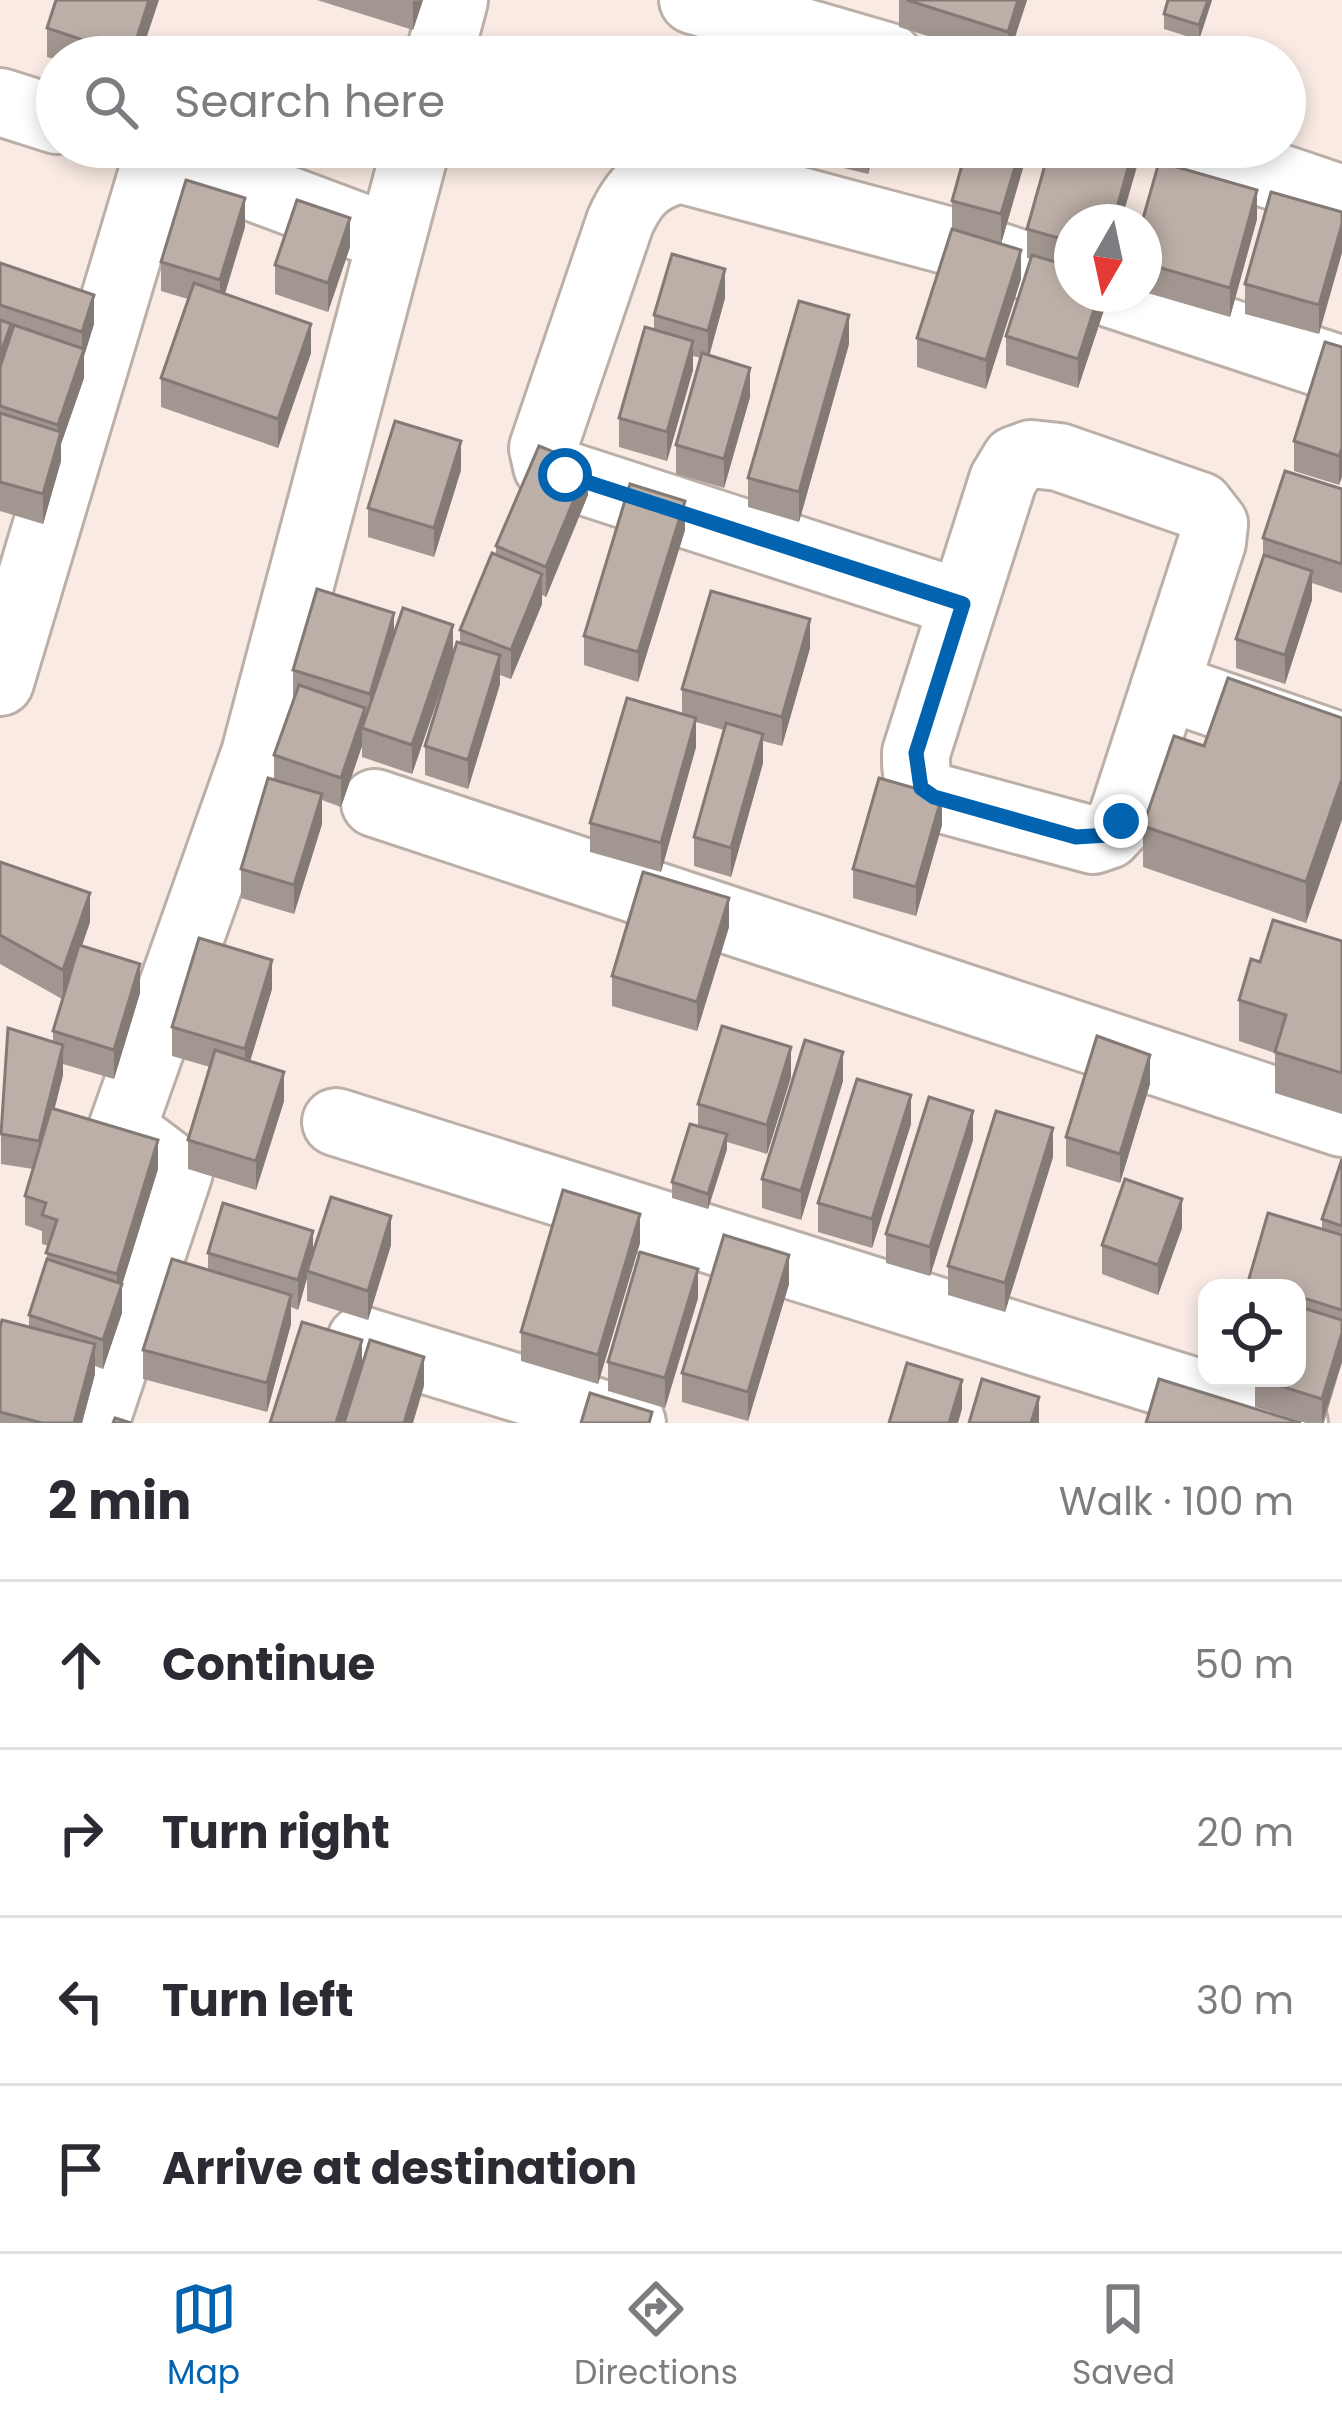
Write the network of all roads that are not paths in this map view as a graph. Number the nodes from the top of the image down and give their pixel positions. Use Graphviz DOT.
graph roads {
  1 [pos="454,0"];
  2 [pos="693,0"];
  3 [pos="445,36"];
  4 [pos="817,36"];
  5 [pos="0,102"];
  6 [pos="36,113"];
  7 [pos="147,168"];
  8 [pos="203,168"];
  9 [pos="411,168"];
  10 [pos="1250,168"];
  11 [pos="1342,199"];
  12 [pos="392,239"];
  13 [pos="1054,275"];
  14 [pos="1162,311"];
  15 [pos="1342,370"];
  16 [pos="963,604"];
  17 [pos="0,682"];
  18 [pos="1165,686"];
  19 [pos="1342,747"];
  20 [pos="375,802"];
  21 [pos="336,1121"];
  22 [pos="1342,1123"];
  23 [pos="361,1340"];
  24 [pos="95,1423"];
  25 [pos="632,1423"];
  26 [pos="1294,1423"];
  1 -- 3 [label="street"];
  2 -- 4 [label="street"];
  5 -- 6 [label="street"];
  7 -- 17 [label="street"];
  8 -- 12 [label="street"];
  9 -- 12 [label="street"];
  10 -- 11 [label="street"];
  12 -- 24 [label="street"];
  13 -- 16 [label="street"];
  14 -- 15 [label="street"];
  16 -- 18 [label="street"];
  16 -- 18 [label="street"];
  18 -- 19 [label="street"];
  20 -- 22 [label="street"];
  21 -- 26 [label="street"];
  23 -- 25 [label="street"];
}
